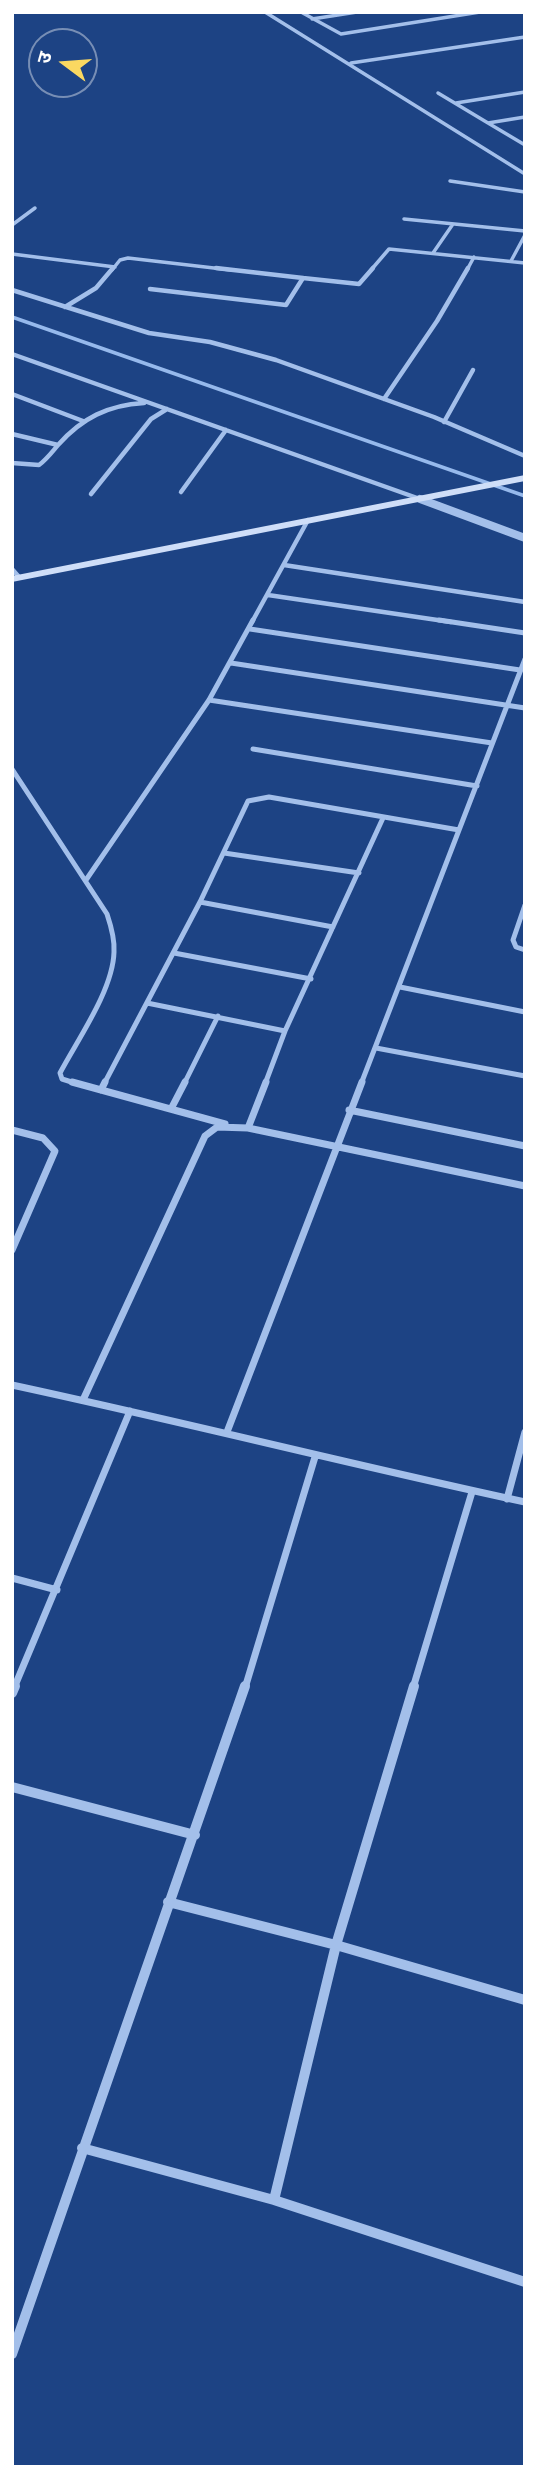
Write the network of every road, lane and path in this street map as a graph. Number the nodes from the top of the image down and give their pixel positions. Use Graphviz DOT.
graph roads {
  1 [pos="265,12"];
  2 [pos="301,12"];
  3 [pos="357,12"];
  4 [pos="427,12"];
  5 [pos="480,12"];
  6 [pos="439,18"];
  7 [pos="312,19"];
  8 [pos="525,38"];
  9 [pos="352,65"];
  10 [pos="525,92"];
  11 [pos="438,93"];
  12 [pos="456,103"];
  13 [pos="525,117"];
  14 [pos="488,123"];
  15 [pos="525,145"];
  16 [pos="525,174"];
  17 [pos="450,181"];
  18 [pos="525,192"];
  19 [pos="35,208"];
  20 [pos="404,219"];
  21 [pos="453,224"];
  22 [pos="12,225"];
  23 [pos="525,233"];
  24 [pos="523,241"];
  25 [pos="433,253"];
  26 [pos="12,254"];
  27 [pos="474,257"];
  28 [pos="511,261"];
  29 [pos="525,263"];
  30 [pos="114,267"];
  31 [pos="303,278"];
  32 [pos="150,289"];
  33 [pos="12,290"];
  34 [pos="65,307"];
  35 [pos="12,354"];
  36 [pos="473,370"];
  37 [pos="12,394"];
  38 [pos="384,399"];
  39 [pos="152,403"];
  40 [pos="167,409"];
  41 [pos="83,421"];
  42 [pos="444,422"];
  43 [pos="226,430"];
  44 [pos="12,434"];
  45 [pos="58,445"];
  46 [pos="525,456"];
  47 [pos="12,463"];
  48 [pos="525,478"];
  49 [pos="181,492"];
  50 [pos="91,494"];
  51 [pos="420,499"];
  52 [pos="308,520"];
  53 [pos="525,538"];
  54 [pos="284,565"];
  55 [pos="12,569"];
  56 [pos="16,578"];
  57 [pos="268,595"];
  58 [pos="525,602"];
  59 [pos="250,629"];
  60 [pos="525,633"];
  61 [pos="525,659"];
  62 [pos="232,663"];
  63 [pos="520,670"];
  64 [pos="209,700"];
  65 [pos="506,706"];
  66 [pos="525,708"];
  67 [pos="492,743"];
  68 [pos="253,749"];
  69 [pos="12,769"];
  70 [pos="477,786"];
  71 [pos="383,817"];
  72 [pos="459,830"];
  73 [pos="224,853"];
  74 [pos="359,873"];
  75 [pos="86,880"];
  76 [pos="200,902"];
  77 [pos="525,905"];
  78 [pos="333,928"];
  79 [pos="525,950"];
  80 [pos="174,953"];
  81 [pos="311,979"];
  82 [pos="400,987"];
  83 [pos="147,1003"];
  84 [pos="525,1013"];
  85 [pos="218,1016"];
  86 [pos="285,1031"];
  87 [pos="376,1048"];
  88 [pos="525,1076"];
  89 [pos="101,1090"];
  90 [pos="171,1109"];
  91 [pos="349,1110"];
  92 [pos="229,1125"];
  93 [pos="248,1128"];
  94 [pos="12,1130"];
  95 [pos="335,1146"];
  96 [pos="525,1146"];
  97 [pos="525,1186"];
  98 [pos="12,1250"];
  99 [pos="12,1385"];
  100 [pos="83,1400"];
  101 [pos="130,1411"];
  102 [pos="227,1432"];
  103 [pos="525,1432"];
  104 [pos="315,1457"];
  105 [pos="472,1492"];
  106 [pos="507,1499"];
  107 [pos="525,1502"];
  108 [pos="12,1578"];
  109 [pos="57,1590"];
  110 [pos="12,1693"];
  111 [pos="12,1787"];
  112 [pos="195,1835"];
  113 [pos="168,1902"];
  114 [pos="336,1945"];
  115 [pos="525,2000"];
  116 [pos="82,2148"];
  117 [pos="274,2200"];
  118 [pos="525,2282"];
  119 [pos="12,2354"];
  1 -- 9 [label="street"];
  2 -- 7 [label="street"];
  3 -- 7 [label="street"];
  4 -- 6 [label="street"];
  5 -- 6 [label="street"];
  6 -- 7 [label="street"];
  8 -- 9 [label="street"];
  9 -- 16 [label="street"];
  10 -- 12 [label="street"];
  11 -- 12 [label="street"];
  12 -- 14 [label="street"];
  13 -- 14 [label="street"];
  14 -- 15 [label="street"];
  17 -- 18 [label="street"];
  19 -- 22 [label="street"];
  20 -- 21 [label="street"];
  21 -- 23 [label="street"];
  21 -- 25 [label="street"];
  23 -- 24 [label="street"];
  24 -- 28 [label="street"];
  25 -- 27 [label="street"];
  25 -- 31 [label="street"];
  26 -- 30 [label="street"];
  27 -- 28 [label="street"];
  27 -- 38 [label="street"];
  28 -- 29 [label="street"];
  30 -- 31 [label="street"];
  30 -- 34 [label="street"];
  31 -- 32 [label="street"];
  33 -- 34 [label="street"];
  34 -- 38 [label="street"];
  35 -- 39 [label="street"];
  36 -- 42 [label="street"];
  37 -- 41 [label="street"];
  38 -- 42 [label="street"];
  39 -- 40 [label="street"];
  39 -- 41 [label="street"];
  40 -- 43 [label="street"];
  40 -- 50 [label="street"];
  41 -- 45 [label="street"];
  42 -- 46 [label="street"];
  43 -- 49 [label="street"];
  43 -- 51 [label="street"];
  44 -- 45 [label="street"];
  45 -- 47 [label="street"];
  48 -- 51 [label="main road"];
  51 -- 52 [label="main road"];
  51 -- 53 [label="street"];
  52 -- 54 [label="street"];
  52 -- 56 [label="main road"];
  54 -- 57 [label="street"];
  54 -- 58 [label="street"];
  55 -- 56 [label="street"];
  57 -- 59 [label="street"];
  57 -- 60 [label="street"];
  59 -- 62 [label="street"];
  59 -- 63 [label="street"];
  61 -- 63 [label="street"];
  62 -- 64 [label="street"];
  62 -- 65 [label="street"];
  63 -- 65 [label="street"];
  64 -- 67 [label="street"];
  64 -- 75 [label="street"];
  65 -- 66 [label="street"];
  65 -- 67 [label="street"];
  67 -- 70 [label="street"];
  68 -- 70 [label="street"];
  69 -- 75 [label="street"];
  70 -- 72 [label="street"];
  71 -- 72 [label="street"];
  71 -- 73 [label="street"];
  71 -- 74 [label="street"];
  72 -- 82 [label="street"];
  73 -- 74 [label="street"];
  73 -- 76 [label="street"];
  74 -- 78 [label="street"];
  75 -- 89 [label="street"];
  76 -- 78 [label="street"];
  76 -- 80 [label="street"];
  77 -- 79 [label="street"];
  78 -- 81 [label="street"];
  80 -- 81 [label="street"];
  80 -- 83 [label="street"];
  81 -- 86 [label="street"];
  82 -- 84 [label="street"];
  82 -- 87 [label="street"];
  83 -- 85 [label="street"];
  83 -- 89 [label="street"];
  85 -- 86 [label="street"];
  85 -- 90 [label="street"];
  86 -- 93 [label="street"];
  87 -- 88 [label="street"];
  87 -- 91 [label="street"];
  89 -- 90 [label="street"];
  90 -- 92 [label="street"];
  91 -- 95 [label="street"];
  91 -- 96 [label="street"];
  92 -- 93 [label="street"];
  92 -- 100 [label="street"];
  93 -- 95 [label="street"];
  94 -- 98 [label="street"];
  95 -- 97 [label="street"];
  95 -- 102 [label="street"];
  99 -- 100 [label="street"];
  100 -- 101 [label="street"];
  101 -- 102 [label="street"];
  101 -- 109 [label="street"];
  102 -- 104 [label="street"];
  103 -- 106 [label="street"];
  104 -- 105 [label="street"];
  104 -- 112 [label="street"];
  105 -- 106 [label="street"];
  105 -- 114 [label="street"];
  106 -- 107 [label="street"];
  108 -- 109 [label="street"];
  109 -- 110 [label="street"];
  111 -- 112 [label="street"];
  112 -- 113 [label="street"];
  113 -- 114 [label="street"];
  113 -- 116 [label="street"];
  114 -- 115 [label="street"];
  114 -- 117 [label="street"];
  116 -- 117 [label="street"];
  116 -- 119 [label="street"];
  117 -- 118 [label="street"];
}
